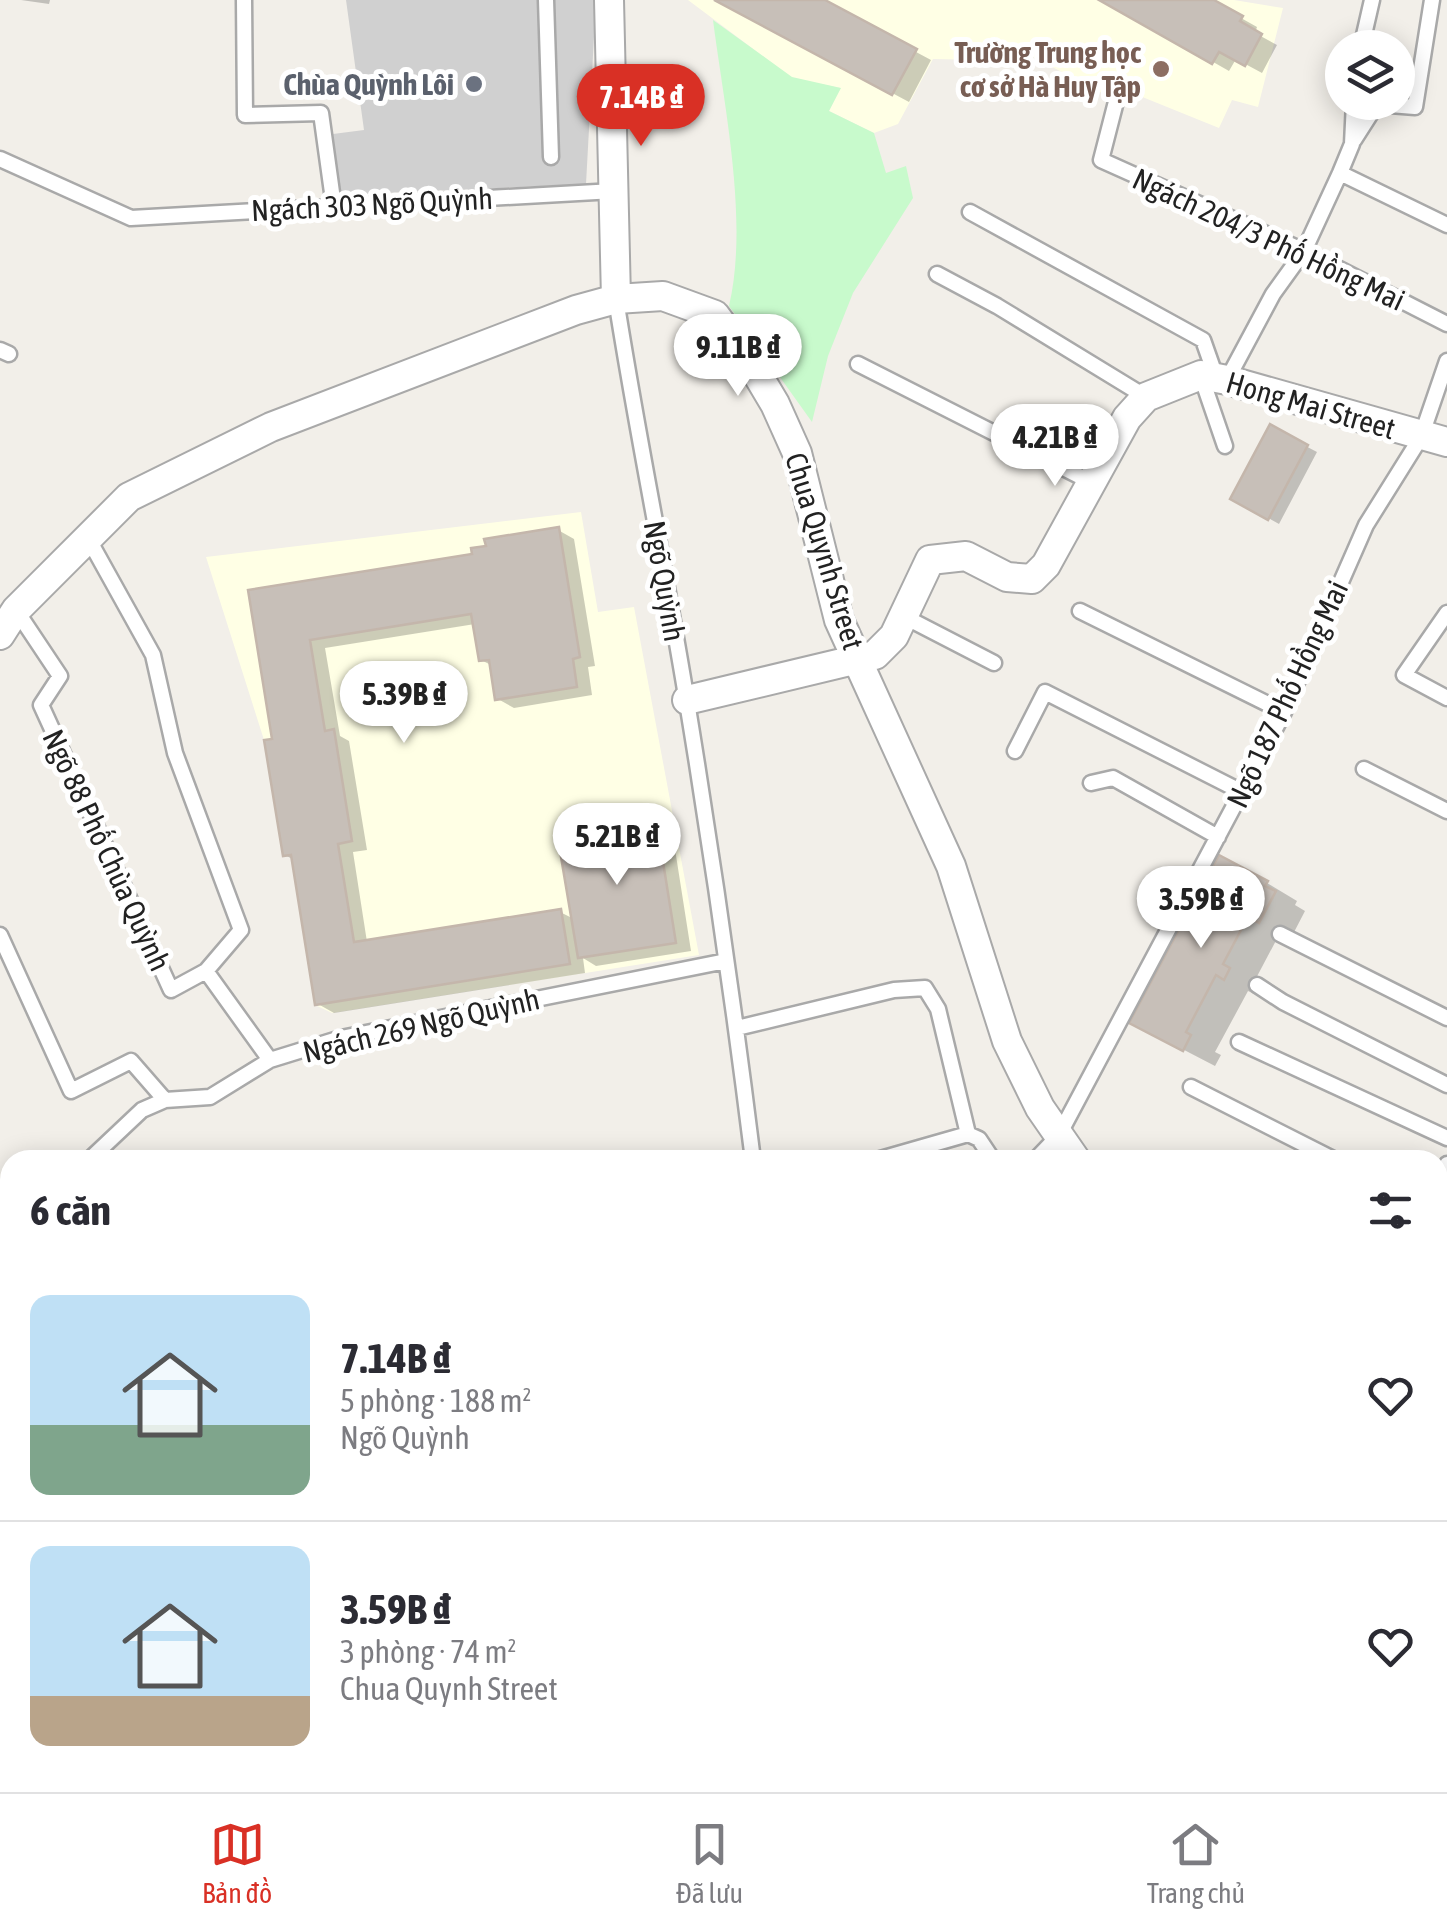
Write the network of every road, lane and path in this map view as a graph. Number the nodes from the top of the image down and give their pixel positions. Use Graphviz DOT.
graph roads {
  1 [pos="244,0"];
  2 [pos="546,0"];
  3 [pos="609,0"];
  4 [pos="1372,0"];
  5 [pos="1432,0"];
  6 [pos="1365,30"];
  7 [pos="1119,90"];
  8 [pos="1353,120"];
  9 [pos="1352,144"];
  10 [pos="551,157"];
  11 [pos="0,159"];
  12 [pos="1340,173"];
  13 [pos="614,191"];
  14 [pos="334,207"];
  15 [pos="970,212"];
  16 [pos="1447,224"];
  17 [pos="1304,251"];
  18 [pos="937,274"];
  19 [pos="616,299"];
  20 [pos="1447,324"];
  21 [pos="1447,360"];
  22 [pos="858,364"];
  23 [pos="1215,377"];
  24 [pos="1146,397"];
  25 [pos="1434,440"];
  26 [pos="1225,446"];
  27 [pos="1091,482"];
  28 [pos="88,538"];
  29 [pos="16,610"];
  30 [pos="1080,611"];
  31 [pos="1447,613"];
  32 [pos="903,616"];
  33 [pos="0,635"];
  34 [pos="858,662"];
  35 [pos="994,663"];
  36 [pos="1447,698"];
  37 [pos="687,700"];
  38 [pos="1284,712"];
  39 [pos="1015,750"];
  40 [pos="1364,769"];
  41 [pos="1091,783"];
  42 [pos="1242,792"];
  43 [pos="1447,811"];
  44 [pos="1218,837"];
  45 [pos="1280,934"];
  46 [pos="2,939"];
  47 [pos="726,961"];
  48 [pos="206,971"];
  49 [pos="1257,985"];
  50 [pos="1447,1018"];
  51 [pos="737,1028"];
  52 [pos="1239,1042"];
  53 [pos="270,1060"];
  54 [pos="1447,1086"];
  55 [pos="1191,1087"];
  56 [pos="164,1100"];
  57 [pos="968,1134"];
  58 [pos="1059,1135"];
  59 [pos="1447,1138"];
  60 [pos="100,1150"];
  61 [pos="753,1150"];
  62 [pos="913,1150"];
  63 [pos="986,1150"];
  64 [pos="1045,1150"];
  65 [pos="1069,1150"];
  66 [pos="1315,1150"];
  1 -- 14 [label="lane"];
  2 -- 10 [label="lane"];
  3 -- 13 [label="street, Ngõ Quỳnh"];
  4 -- 6 [label="lane"];
  5 -- 9 [label="lane"];
  7 -- 17 [label="lane, Ngách 204/3 Phố Hồng Mai"];
  8 -- 9 [label="lane"];
  9 -- 12 [label="lane"];
  11 -- 14 [label="lane, Ngách 303 Ngõ Quỳnh"];
  12 -- 16 [label="lane"];
  12 -- 17 [label="lane"];
  13 -- 14 [label="lane, Ngách 303 Ngõ Quỳnh"];
  13 -- 19 [label="street, Ngõ Quỳnh"];
  15 -- 23 [label="lane"];
  17 -- 20 [label="lane, Ngách 204/3 Phố Hồng Mai"];
  17 -- 23 [label="lane"];
  18 -- 24 [label="lane"];
  19 -- 28 [label="street, Chua Quynh Street"];
  19 -- 34 [label="street, Chua Quynh Street"];
  19 -- 37 [label="lane, Ngõ Quỳnh"];
  21 -- 25 [label="lane, Ngõ 187 Phố Hồng Mai"];
  22 -- 27 [label="lane"];
  23 -- 24 [label="street, Hong Mai Street"];
  23 -- 25 [label="street, Hong Mai Street"];
  23 -- 26 [label="lane"];
  24 -- 27 [label="street"];
  25 -- 38 [label="lane, Ngõ 187 Phố Hồng Mai"];
  27 -- 32 [label="street"];
  28 -- 29 [label="street, Chua Quynh Street"];
  28 -- 48 [label="lane"];
  29 -- 33 [label="street, Chua Quynh Street"];
  29 -- 48 [label="lane, Ngõ 88 Phố Chùa Quỳnh"];
  30 -- 38 [label="lane"];
  31 -- 36 [label="lane"];
  32 -- 34 [label="street"];
  32 -- 35 [label="lane"];
  34 -- 37 [label="street"];
  34 -- 58 [label="street, Chua Quynh Street"];
  37 -- 47 [label="lane, Ngõ Quỳnh"];
  38 -- 42 [label="lane, Ngõ 187 Phố Hồng Mai"];
  39 -- 42 [label="lane"];
  40 -- 43 [label="lane"];
  41 -- 44 [label="lane"];
  42 -- 44 [label="lane, Ngõ 187 Phố Hồng Mai"];
  44 -- 58 [label="lane, Ngõ 187 Phố Hồng Mai"];
  45 -- 50 [label="lane"];
  46 -- 56 [label="lane"];
  47 -- 51 [label="lane, Ngõ Quỳnh"];
  47 -- 53 [label="lane, Ngách 269 Ngõ Quỳnh"];
  48 -- 53 [label="lane"];
  49 -- 54 [label="lane"];
  51 -- 57 [label="lane"];
  51 -- 61 [label="lane, Ngõ Quỳnh"];
  52 -- 59 [label="lane"];
  53 -- 56 [label="lane, Ngách 269 Ngõ Quỳnh"];
  55 -- 66 [label="lane"];
  56 -- 60 [label="lane"];
  57 -- 62 [label="lane"];
  57 -- 63 [label="lane"];
  58 -- 64 [label="lane, Ngõ 187 Phố Hồng Mai"];
  58 -- 65 [label="street, Chua Quynh Street"];
}
